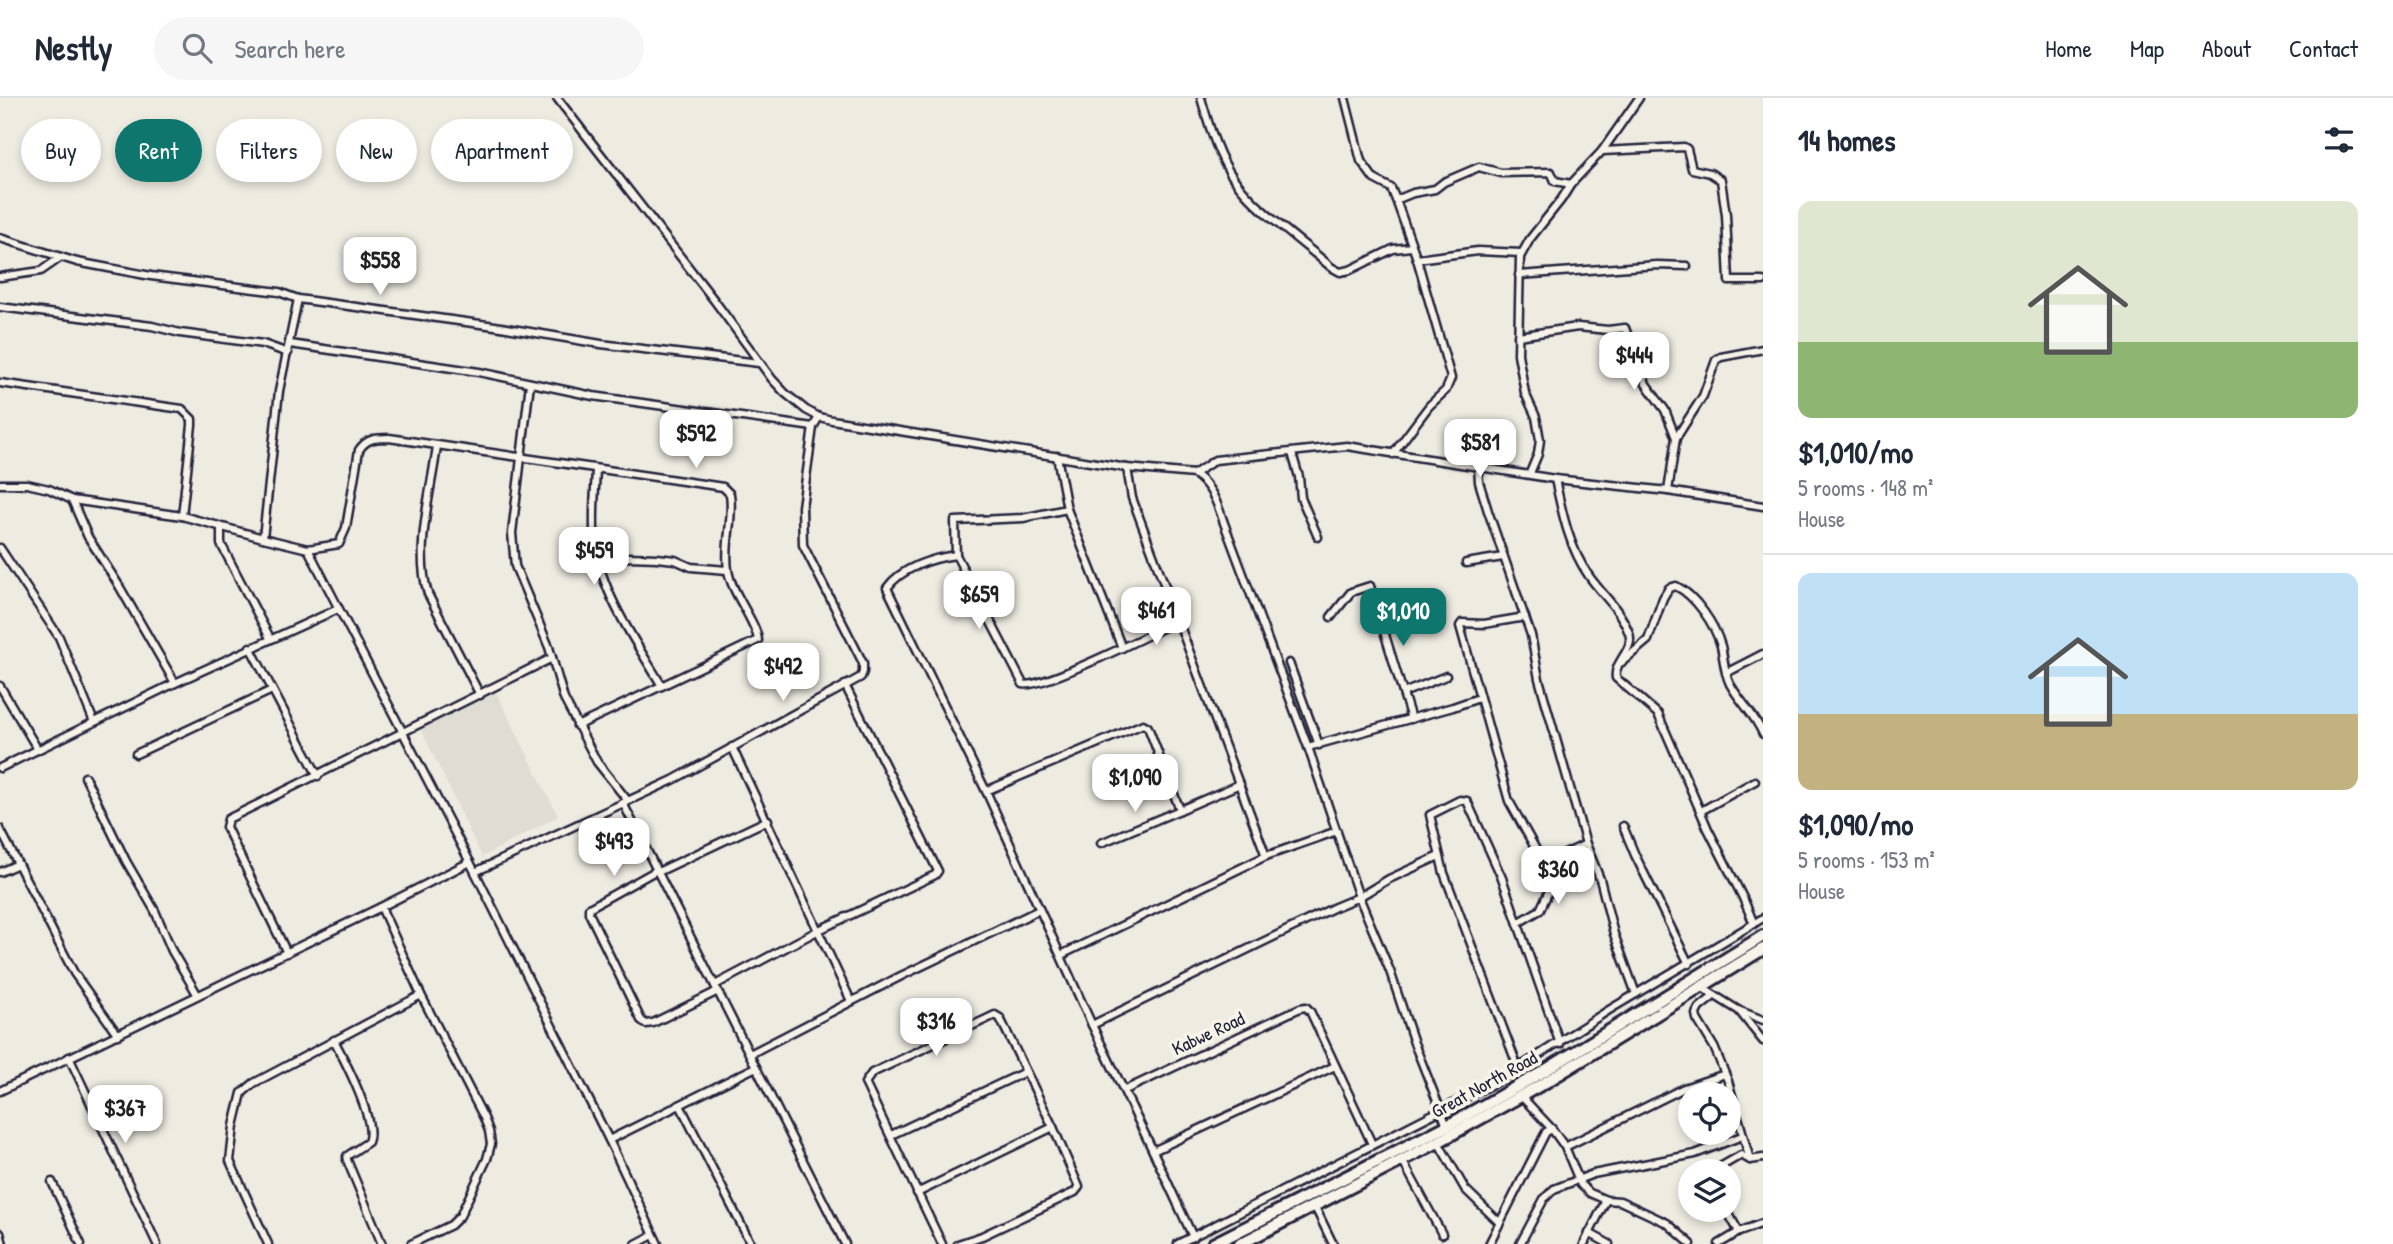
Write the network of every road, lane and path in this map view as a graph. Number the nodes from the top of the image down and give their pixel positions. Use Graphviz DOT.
graph roads {
  1 [pos="557,98"];
  2 [pos="1200,98"];
  3 [pos="1345,98"];
  4 [pos="1639,98"];
  5 [pos="1602,151"];
  6 [pos="1571,184"];
  7 [pos="1396,200"];
  8 [pos="0,238"];
  9 [pos="1412,247"];
  10 [pos="1521,253"];
  11 [pos="61,257"];
  12 [pos="1417,259"];
  13 [pos="1687,266"];
  14 [pos="1519,275"];
  15 [pos="0,277"];
  16 [pos="1763,281"];
  17 [pos="298,299"];
  18 [pos="0,307"];
  19 [pos="1518,336"];
  20 [pos="290,344"];
  21 [pos="1763,349"];
  22 [pos="288,353"];
  23 [pos="759,363"];
  24 [pos="0,383"];
  25 [pos="530,383"];
  26 [pos="820,417"];
  27 [pos="813,427"];
  28 [pos="1676,438"];
  29 [pos="438,446"];
  30 [pos="1292,453"];
  31 [pos="1394,454"];
  32 [pos="1057,456"];
  33 [pos="521,457"];
  34 [pos="1478,465"];
  35 [pos="1127,468"];
  36 [pos="596,469"];
  37 [pos="1530,473"];
  38 [pos="1194,474"];
  39 [pos="1555,479"];
  40 [pos="0,484"];
  41 [pos="1668,491"];
  42 [pos="72,500"];
  43 [pos="1763,506"];
  44 [pos="1067,509"];
  45 [pos="182,516"];
  46 [pos="221,528"];
  47 [pos="1318,537"];
  48 [pos="263,538"];
  49 [pos="0,548"];
  50 [pos="309,549"];
  51 [pos="956,555"];
  52 [pos="1503,557"];
  53 [pos="1466,563"];
  54 [pos="599,564"];
  55 [pos="727,569"];
  56 [pos="338,609"];
  57 [pos="1331,617"];
  58 [pos="1525,617"];
  59 [pos="1178,620"];
  60 [pos="270,638"];
  61 [pos="250,647"];
  62 [pos="1122,648"];
  63 [pos="1763,654"];
  64 [pos="552,659"];
  65 [pos="1289,663"];
  66 [pos="1619,665"];
  67 [pos="1726,673"];
  68 [pos="1446,676"];
  69 [pos="176,682"];
  70 [pos="1297,684"];
  71 [pos="662,685"];
  72 [pos="845,685"];
  73 [pos="0,687"];
  74 [pos="1286,688"];
  75 [pos="272,690"];
  76 [pos="1403,693"];
  77 [pos="480,695"];
  78 [pos="1479,698"];
  79 [pos="1411,719"];
  80 [pos="1760,720"];
  81 [pos="94,722"];
  82 [pos="577,726"];
  83 [pos="402,734"];
  84 [pos="1763,734"];
  85 [pos="1319,744"];
  86 [pos="732,747"];
  87 [pos="1308,747"];
  88 [pos="38,750"];
  89 [pos="136,754"];
  90 [pos="0,768"];
  91 [pos="318,776"];
  92 [pos="85,777"];
  93 [pos="1755,781"];
  94 [pos="1240,783"];
  95 [pos="986,791"];
  96 [pos="626,802"];
  97 [pos="1180,810"];
  98 [pos="1701,811"];
  99 [pos="768,820"];
  100 [pos="1623,826"];
  101 [pos="0,829"];
  102 [pos="1337,831"];
  103 [pos="1101,843"];
  104 [pos="1586,844"];
  105 [pos="1266,856"];
  106 [pos="1438,856"];
  107 [pos="470,862"];
  108 [pos="18,864"];
  109 [pos="1544,864"];
  110 [pos="658,871"];
  111 [pos="0,872"];
  112 [pos="475,872"];
  113 [pos="1359,897"];
  114 [pos="381,907"];
  115 [pos="1040,910"];
  116 [pos="1763,918"];
  117 [pos="1518,923"];
  118 [pos="1754,924"];
  119 [pos="819,930"];
  120 [pos="1763,936"];
  121 [pos="1763,949"];
  122 [pos="287,953"];
  123 [pos="1061,955"];
  124 [pos="1689,964"];
  125 [pos="1701,987"];
  126 [pos="717,988"];
  127 [pos="197,994"];
  128 [pos="1636,994"];
  129 [pos="421,995"];
  130 [pos="1714,996"];
  131 [pos="851,1001"];
  132 [pos="1738,1010"];
  133 [pos="1763,1020"];
  134 [pos="1092,1025"];
  135 [pos="118,1035"];
  136 [pos="334,1041"];
  137 [pos="1763,1041"];
  138 [pos="1560,1044"];
  139 [pos="750,1054"];
  140 [pos="68,1057"];
  141 [pos="1335,1066"];
  142 [pos="756,1067"];
  143 [pos="1519,1070"];
  144 [pos="1025,1072"];
  145 [pos="1725,1074"];
  146 [pos="0,1090"];
  147 [pos="1125,1090"];
  148 [pos="1521,1096"];
  149 [pos="680,1105"];
  150 [pos="1441,1112"];
  151 [pos="1447,1126"];
  152 [pos="1053,1127"];
  153 [pos="1552,1129"];
  154 [pos="891,1135"];
  155 [pos="1742,1136"];
  156 [pos="609,1140"];
  157 [pos="1438,1142"];
  158 [pos="1372,1144"];
  159 [pos="1566,1147"];
  160 [pos="1153,1150"];
  161 [pos="1763,1158"];
  162 [pos="1734,1159"];
  163 [pos="1402,1160"];
  164 [pos="1750,1160"];
  165 [pos="1578,1178"];
  166 [pos="52,1182"];
  167 [pos="917,1193"];
  168 [pos="1606,1200"];
  169 [pos="1314,1205"];
  170 [pos="1733,1222"];
  171 [pos="1500,1223"];
  172 [pos="1763,1223"];
  173 [pos="1739,1232"];
  174 [pos="0,1233"];
  175 [pos="1589,1233"];
  176 [pos="1442,1234"];
  177 [pos="653,1235"];
  178 [pos="982,1236"];
  179 [pos="1193,1237"];
  180 [pos="3,1244"];
  181 [pos="80,1244"];
  182 [pos="157,1244"];
  183 [pos="268,1244"];
  184 [pos="382,1244"];
  185 [pos="411,1244"];
  186 [pos="636,1244"];
  187 [pos="658,1244"];
  188 [pos="751,1244"];
  189 [pos="845,1244"];
  190 [pos="942,1244"];
  191 [pos="958,1244"];
  192 [pos="985,1244"];
  193 [pos="1178,1244"];
  194 [pos="1213,1244"];
  195 [pos="1240,1244"];
  196 [pos="1333,1244"];
  197 [pos="1489,1244"];
  198 [pos="1520,1244"];
  199 [pos="1584,1244"];
  200 [pos="1609,1244"];
  201 [pos="1691,1244"];
  202 [pos="1719,1244"];
  1 -- 23 [label="street"];
  2 -- 9 [label="street"];
  3 -- 7 [label="street"];
  4 -- 5 [label="street"];
  5 -- 6 [label="street"];
  5 -- 16 [label="street"];
  6 -- 7 [label="street"];
  6 -- 10 [label="street"];
  7 -- 9 [label="street"];
  8 -- 11 [label="street"];
  9 -- 12 [label="street"];
  10 -- 12 [label="street"];
  10 -- 14 [label="street"];
  11 -- 15 [label="street"];
  11 -- 17 [label="street"];
  12 -- 31 [label="street"];
  13 -- 14 [label="street"];
  14 -- 19 [label="street"];
  17 -- 20 [label="street"];
  17 -- 23 [label="street"];
  18 -- 22 [label="street"];
  19 -- 28 [label="street"];
  19 -- 37 [label="street"];
  20 -- 22 [label="street"];
  20 -- 25 [label="street"];
  21 -- 28 [label="street"];
  22 -- 48 [label="street"];
  23 -- 26 [label="street"];
  24 -- 45 [label="street"];
  25 -- 27 [label="street"];
  25 -- 33 [label="street"];
  26 -- 27 [label="street"];
  26 -- 32 [label="street"];
  27 -- 72 [label="street"];
  28 -- 41 [label="street"];
  29 -- 33 [label="street"];
  29 -- 50 [label="street"];
  29 -- 77 [label="street"];
  30 -- 31 [label="street"];
  30 -- 38 [label="street"];
  30 -- 47 [label="street"];
  31 -- 34 [label="street"];
  32 -- 35 [label="street"];
  32 -- 44 [label="street"];
  33 -- 36 [label="street"];
  33 -- 64 [label="street"];
  34 -- 37 [label="street"];
  34 -- 52 [label="street"];
  35 -- 38 [label="street"];
  35 -- 59 [label="street"];
  36 -- 54 [label="street"];
  36 -- 55 [label="street"];
  37 -- 39 [label="street"];
  38 -- 74 [label="street"];
  39 -- 41 [label="street"];
  39 -- 66 [label="street"];
  40 -- 42 [label="street"];
  41 -- 43 [label="street"];
  42 -- 45 [label="street"];
  42 -- 69 [label="street"];
  44 -- 51 [label="street"];
  44 -- 62 [label="street"];
  45 -- 46 [label="street"];
  46 -- 48 [label="street"];
  46 -- 60 [label="street"];
  48 -- 50 [label="street"];
  49 -- 81 [label="street"];
  50 -- 56 [label="street"];
  51 -- 62 [label="street"];
  51 -- 95 [label="street"];
  52 -- 53 [label="street"];
  52 -- 58 [label="street"];
  54 -- 55 [label="street"];
  54 -- 71 [label="street"];
  55 -- 71 [label="street"];
  56 -- 60 [label="street"];
  56 -- 83 [label="street"];
  57 -- 76 [label="street"];
  58 -- 78 [label="street"];
  58 -- 104 [label="street"];
  59 -- 62 [label="street"];
  59 -- 94 [label="street"];
  60 -- 61 [label="street"];
  61 -- 69 [label="street"];
  61 -- 75 [label="street"];
  63 -- 67 [label="street"];
  64 -- 77 [label="street"];
  64 -- 82 [label="street"];
  65 -- 70 [label="street"];
  66 -- 67 [label="street"];
  66 -- 98 [label="street"];
  67 -- 80 [label="street"];
  68 -- 76 [label="street"];
  69 -- 81 [label="street"];
  70 -- 74 [label="street"];
  70 -- 85 [label="street"];
  71 -- 82 [label="street"];
  72 -- 86 [label="street"];
  72 -- 119 [label="street"];
  73 -- 88 [label="street"];
  74 -- 87 [label="street"];
  75 -- 89 [label="street"];
  75 -- 91 [label="street"];
  76 -- 79 [label="street"];
  77 -- 83 [label="street"];
  78 -- 79 [label="street"];
  78 -- 109 [label="street"];
  79 -- 85 [label="street"];
  80 -- 84 [label="street"];
  81 -- 88 [label="street"];
  82 -- 96 [label="street"];
  83 -- 91 [label="street"];
  83 -- 107 [label="street"];
  85 -- 87 [label="street"];
  86 -- 96 [label="street"];
  86 -- 99 [label="street"];
  87 -- 102 [label="street"];
  88 -- 90 [label="street"];
  91 -- 122 [label="street"];
  92 -- 127 [label="street"];
  93 -- 98 [label="street"];
  94 -- 97 [label="street"];
  94 -- 105 [label="street"];
  95 -- 97 [label="street"];
  95 -- 115 [label="street"];
  96 -- 110 [label="street"];
  96 -- 112 [label="street"];
  97 -- 103 [label="street"];
  98 -- 118 [label="street"];
  99 -- 110 [label="street"];
  99 -- 119 [label="street"];
  100 -- 124 [label="street"];
  101 -- 108 [label="street"];
  102 -- 105 [label="street"];
  102 -- 113 [label="street"];
  104 -- 109 [label="street"];
  104 -- 128 [label="street"];
  105 -- 123 [label="street"];
  106 -- 113 [label="street"];
  106 -- 117 [label="street"];
  106 -- 143 [label="street"];
  107 -- 112 [label="street"];
  107 -- 114 [label="street"];
  108 -- 111 [label="street"];
  108 -- 135 [label="street"];
  109 -- 117 [label="street"];
  110 -- 126 [label="street"];
  110 -- 126 [label="street"];
  112 -- 156 [label="street"];
  113 -- 134 [label="street"];
  113 -- 150 [label="street"];
  114 -- 122 [label="street"];
  114 -- 129 [label="street"];
  115 -- 123 [label="street"];
  115 -- 131 [label="street"];
  116 -- 118 [label="street"];
  117 -- 138 [label="street"];
  118 -- 124 [label="street"];
  119 -- 126 [label="street"];
  119 -- 131 [label="street"];
  120 -- 151 [label="main road, Great North Road"];
  121 -- 125 [label="main road, Great North Road"];
  122 -- 127 [label="street"];
  123 -- 134 [label="street"];
  124 -- 128 [label="street"];
  125 -- 130 [label="street"];
  125 -- 148 [label="main road, Great North Road"];
  126 -- 139 [label="street"];
  127 -- 135 [label="street"];
  128 -- 138 [label="street"];
  129 -- 136 [label="street"];
  129 -- 185 [label="street"];
  130 -- 132 [label="street"];
  130 -- 145 [label="street"];
  131 -- 139 [label="street"];
  132 -- 133 [label="street"];
  132 -- 137 [label="street"];
  134 -- 147 [label="street"];
  135 -- 140 [label="street"];
  136 -- 183 [label="street"];
  136 -- 184 [label="street"];
  138 -- 143 [label="street"];
  139 -- 142 [label="street"];
  140 -- 146 [label="street"];
  140 -- 182 [label="street"];
  141 -- 147 [label="street, Kabwe Road"];
  141 -- 158 [label="street"];
  141 -- 160 [label="street"];
  142 -- 149 [label="street"];
  142 -- 189 [label="street"];
  143 -- 150 [label="street"];
  144 -- 152 [label="street"];
  144 -- 154 [label="street"];
  144 -- 154 [label="street"];
  145 -- 155 [label="street"];
  145 -- 159 [label="street"];
  147 -- 160 [label="street"];
  148 -- 153 [label="street"];
  148 -- 157 [label="main road, Great North Road"];
  149 -- 156 [label="street"];
  149 -- 188 [label="street"];
  150 -- 151 [label="street"];
  150 -- 158 [label="street"];
  151 -- 194 [label="main road, Great North Road"];
  152 -- 167 [label="street"];
  152 -- 178 [label="street"];
  153 -- 159 [label="street"];
  153 -- 171 [label="street"];
  154 -- 167 [label="street"];
  155 -- 164 [label="street"];
  155 -- 165 [label="street"];
  156 -- 177 [label="street"];
  157 -- 163 [label="main road, Great North Road"];
  157 -- 171 [label="street"];
  158 -- 179 [label="street"];
  159 -- 165 [label="street"];
  160 -- 179 [label="street"];
  161 -- 164 [label="street"];
  162 -- 164 [label="street"];
  163 -- 169 [label="main road, Great North Road"];
  163 -- 176 [label="street"];
  165 -- 168 [label="street"];
  165 -- 198 [label="street"];
  166 -- 181 [label="street"];
  167 -- 190 [label="street"];
  168 -- 175 [label="street"];
  168 -- 201 [label="street"];
  169 -- 195 [label="main road, Great North Road"];
  169 -- 196 [label="street"];
  170 -- 173 [label="street"];
  171 -- 197 [label="street"];
  172 -- 173 [label="street"];
  173 -- 202 [label="street"];
  174 -- 180 [label="street"];
  175 -- 199 [label="street"];
  175 -- 200 [label="street"];
  177 -- 186 [label="street"];
  177 -- 187 [label="street"];
  178 -- 191 [label="street"];
  178 -- 192 [label="street"];
  179 -- 193 [label="street"];
}
